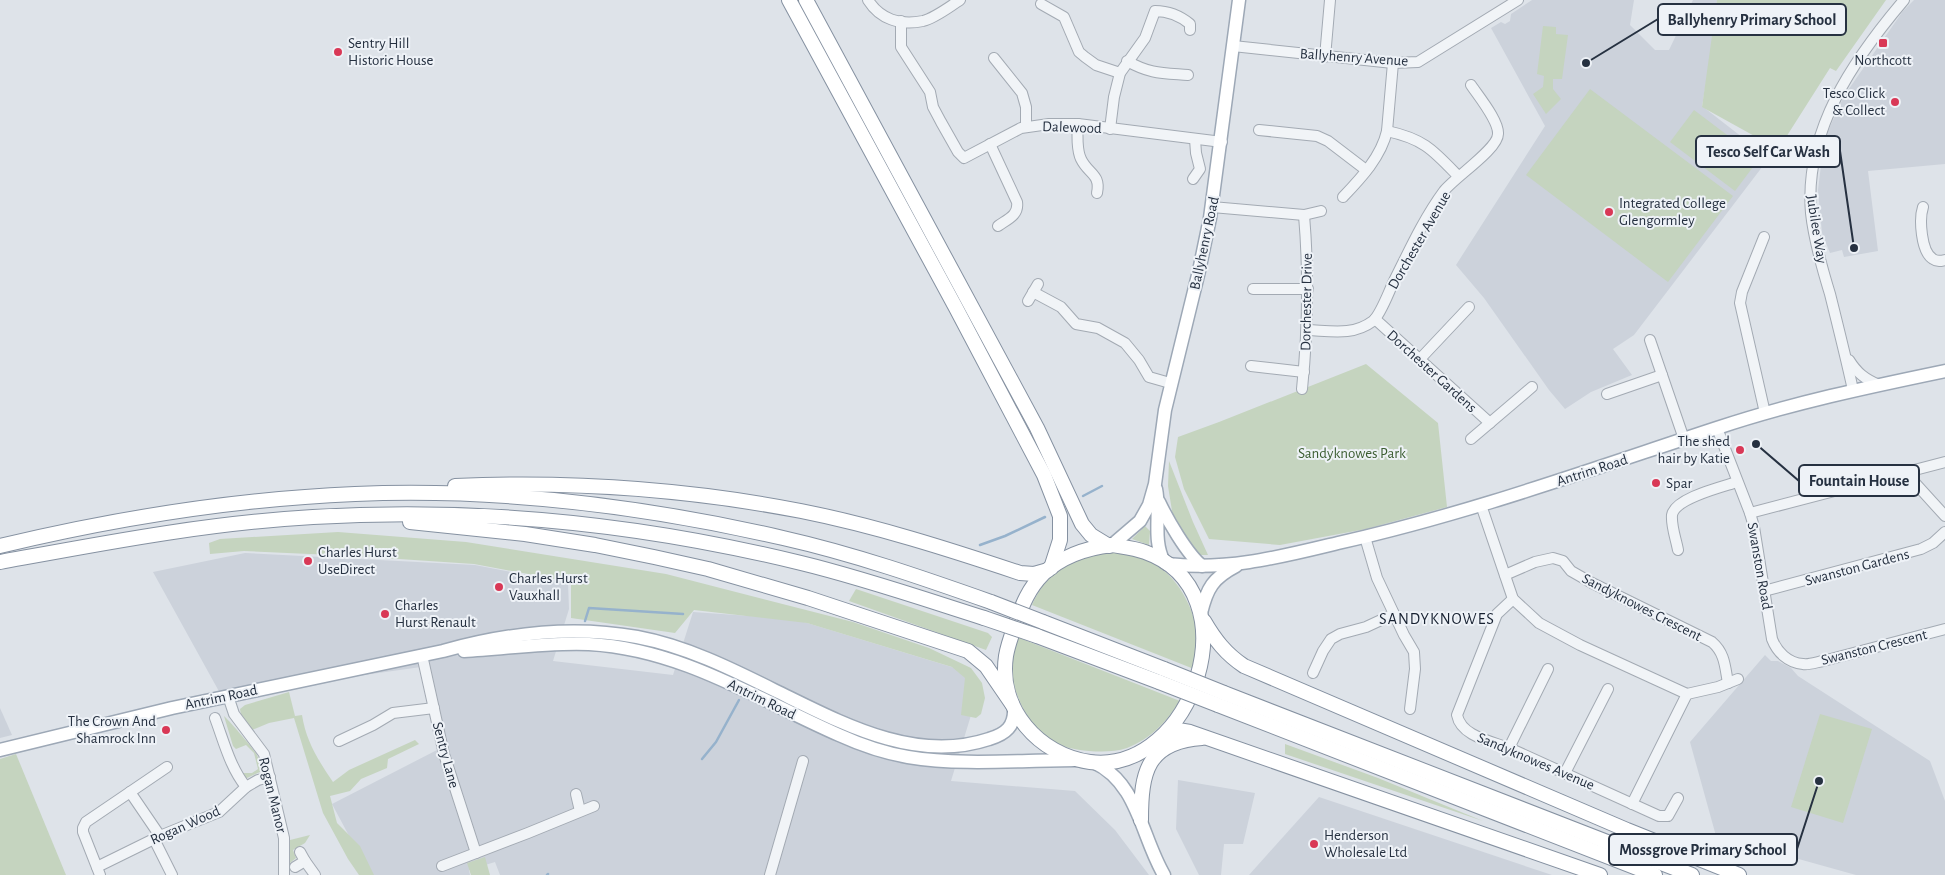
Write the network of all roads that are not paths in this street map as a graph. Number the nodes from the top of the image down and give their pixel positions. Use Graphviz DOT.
graph roads {
  1 [pos="789,0"];
  2 [pos="806,0"];
  3 [pos="868,0"];
  4 [pos="960,0"];
  5 [pos="1239,0"];
  6 [pos="1330,0"];
  7 [pos="1518,0"];
  8 [pos="1904,0"];
  9 [pos="1041,4"];
  10 [pos="901,21"];
  11 [pos="1190,30"];
  12 [pos="1234,46"];
  13 [pos="1324,56"];
  14 [pos="994,58"];
  15 [pos="1127,61"];
  16 [pos="1393,63"];
  17 [pos="1120,73"];
  18 [pos="1188,75"];
  19 [pos="1471,85"];
  20 [pos="1078,124"];
  21 [pos="1026,126"];
  22 [pos="1110,128"];
  23 [pos="1259,130"];
  24 [pos="1387,132"];
  25 [pos="1195,139"];
  26 [pos="1222,142"];
  27 [pos="990,144"];
  28 [pos="1366,170"];
  29 [pos="1458,176"];
  30 [pos="1193,180"];
  31 [pos="1097,193"];
  32 [pos="1343,197"];
  33 [pos="1212,207"];
  34 [pos="1923,207"];
  35 [pos="1321,211"];
  36 [pos="1304,215"];
  37 [pos="998,226"];
  38 [pos="1764,237"];
  39 [pos="1945,260"];
  40 [pos="1253,289"];
  41 [pos="1308,289"];
  42 [pos="1033,292"];
  43 [pos="1470,307"];
  44 [pos="1375,319"];
  45 [pos="1308,330"];
  46 [pos="1650,340"];
  47 [pos="1844,353"];
  48 [pos="1420,359"];
  49 [pos="1251,366"];
  50 [pos="1945,371"];
  51 [pos="1304,372"];
  52 [pos="1662,375"];
  53 [pos="1170,383"];
  54 [pos="1880,385"];
  55 [pos="1532,387"];
  56 [pos="1302,389"];
  57 [pos="1853,390"];
  58 [pos="1607,394"];
  59 [pos="1765,413"];
  60 [pos="1490,423"];
  61 [pos="1717,428"];
  62 [pos="1471,439"];
  63 [pos="1684,440"];
  64 [pos="1945,462"];
  65 [pos="1906,473"];
  66 [pos="1738,482"];
  67 [pos="1155,484"];
  68 [pos="1158,501"];
  69 [pos="1481,505"];
  70 [pos="215,506"];
  71 [pos="1750,513"];
  72 [pos="1945,516"];
  73 [pos="240,523"];
  74 [pos="1945,532"];
  75 [pos="1365,537"];
  76 [pos="0,546"];
  77 [pos="1110,546"];
  78 [pos="1678,550"];
  79 [pos="0,562"];
  80 [pos="1166,563"];
  81 [pos="1238,565"];
  82 [pos="1202,566"];
  83 [pos="1049,569"];
  84 [pos="1505,575"];
  85 [pos="1764,592"];
  86 [pos="1513,600"];
  87 [pos="1394,614"];
  88 [pos="1202,616"];
  89 [pos="1945,629"];
  90 [pos="1776,650"];
  91 [pos="443,651"];
  92 [pos="422,656"];
  93 [pos="1548,669"];
  94 [pos="1313,673"];
  95 [pos="1162,676"];
  96 [pos="1608,689"];
  97 [pos="1687,694"];
  98 [pos="228,696"];
  99 [pos="1221,699"];
  100 [pos="1013,706"];
  101 [pos="434,708"];
  102 [pos="1410,709"];
  103 [pos="215,718"];
  104 [pos="1205,737"];
  105 [pos="1160,739"];
  106 [pos="339,741"];
  107 [pos="1508,748"];
  108 [pos="0,750"];
  109 [pos="802,761"];
  110 [pos="1086,761"];
  111 [pos="166,767"];
  112 [pos="1565,773"];
  113 [pos="270,777"];
  114 [pos="246,787"];
  115 [pos="130,792"];
  116 [pos="576,794"];
  117 [pos="1678,798"];
  118 [pos="1632,804"];
  119 [pos="594,806"];
  120 [pos="580,811"];
  121 [pos="1139,813"];
  122 [pos="157,837"];
  123 [pos="476,853"];
  124 [pos="1718,866"];
  125 [pos="446,867"];
  126 [pos="295,868"];
  127 [pos="98,871"];
  128 [pos="172,875"];
  129 [pos="284,875"];
  130 [pos="315,875"];
  131 [pos="770,875"];
  132 [pos="1164,875"];
  133 [pos="1600,875"];
  134 [pos="1655,875"];
  135 [pos="1692,875"];
  136 [pos="1738,875"];
  137 [pos="1749,875"];
  1 -- 83 [label="highway"];
  2 -- 77 [label="highway"];
  3 -- 10 [label="street"];
  4 -- 10 [label="street"];
  5 -- 12 [label="main road, Ballyhenry Road"];
  6 -- 13 [label="street"];
  7 -- 16 [label="street, Ballyhenry Avenue"];
  8 -- 47 [label="street, Jubilee Way"];
  9 -- 17 [label="street"];
  10 -- 27 [label="street, Dalewood"];
  11 -- 15 [label="street"];
  12 -- 13 [label="street, Ballyhenry Avenue"];
  12 -- 26 [label="main road, Ballyhenry Road"];
  13 -- 16 [label="street, Ballyhenry Avenue"];
  14 -- 21 [label="street"];
  15 -- 17 [label="street"];
  15 -- 18 [label="street"];
  16 -- 24 [label="street"];
  17 -- 22 [label="street"];
  19 -- 29 [label="street, Dorchester Avenue"];
  20 -- 21 [label="street, Dalewood"];
  20 -- 22 [label="street, Dalewood"];
  20 -- 31 [label="street"];
  21 -- 27 [label="street, Dalewood"];
  22 -- 25 [label="street, Dalewood"];
  23 -- 28 [label="street"];
  24 -- 28 [label="street"];
  24 -- 29 [label="street"];
  25 -- 26 [label="street, Dalewood"];
  25 -- 30 [label="street"];
  26 -- 33 [label="main road, Ballyhenry Road"];
  27 -- 37 [label="street"];
  28 -- 32 [label="street"];
  29 -- 44 [label="street, Dorchester Avenue"];
  33 -- 36 [label="street"];
  33 -- 53 [label="main road, Ballyhenry Road"];
  34 -- 39 [label="street"];
  35 -- 36 [label="street"];
  36 -- 41 [label="street, Dorchester Drive"];
  38 -- 59 [label="street"];
  40 -- 41 [label="street"];
  41 -- 45 [label="street, Dorchester Drive"];
  42 -- 53 [label="street"];
  43 -- 48 [label="street"];
  44 -- 45 [label="street"];
  44 -- 48 [label="street, Dorchester Gardens"];
  45 -- 51 [label="street, Dorchester Drive"];
  46 -- 52 [label="street"];
  47 -- 54 [label="street"];
  47 -- 57 [label="street, Jubilee Way"];
  48 -- 60 [label="street, Dorchester Gardens"];
  49 -- 51 [label="street"];
  50 -- 54 [label="main road, Antrim Road"];
  51 -- 56 [label="street, Dorchester Drive"];
  52 -- 58 [label="street"];
  52 -- 63 [label="street"];
  53 -- 67 [label="main road, Ballyhenry Road"];
  54 -- 57 [label="main road, Antrim Road"];
  55 -- 60 [label="street"];
  57 -- 59 [label="main road, Antrim Road"];
  59 -- 61 [label="main road, Antrim Road"];
  60 -- 62 [label="street"];
  61 -- 63 [label="main road, Antrim Road"];
  61 -- 66 [label="street, Swanston Road"];
  63 -- 69 [label="main road, Antrim Road"];
  64 -- 65 [label="street"];
  65 -- 71 [label="street"];
  65 -- 72 [label="street"];
  66 -- 71 [label="street, Swanston Road"];
  66 -- 78 [label="street"];
  67 -- 68 [label="main road, Ballyhenry Road"];
  67 -- 77 [label="main road, Ballyhenry Road"];
  68 -- 80 [label="main road, Ballyhenry Road"];
  68 -- 82 [label="main road"];
  69 -- 75 [label="main road, Antrim Road"];
  69 -- 84 [label="street"];
  70 -- 76 [label="highway"];
  70 -- 83 [label="highway"];
  70 -- 95 [label="highway, bridge"];
  71 -- 85 [label="street, Swanston Road"];
  73 -- 79 [label="highway"];
  73 -- 95 [label="highway, bridge"];
  73 -- 100 [label="highway"];
  74 -- 85 [label="street, Swanston Gardens"];
  75 -- 81 [label="main road, Antrim Road"];
  75 -- 87 [label="street"];
  77 -- 80 [label="highway"];
  77 -- 83 [label="highway"];
  80 -- 82 [label="main road, Antrim Road"];
  80 -- 88 [label="highway"];
  81 -- 82 [label="main road, Antrim Road"];
  81 -- 88 [label="main road, Antrim Road"];
  83 -- 100 [label="highway"];
  84 -- 86 [label="street"];
  84 -- 97 [label="street, Sandyknowes Crescent"];
  85 -- 90 [label="street, Swanston Road"];
  86 -- 97 [label="street"];
  86 -- 107 [label="street, Sandyknowes Avenue"];
  87 -- 94 [label="street"];
  87 -- 102 [label="street"];
  88 -- 105 [label="highway"];
  88 -- 124 [label="highway"];
  89 -- 90 [label="street, Swanston Crescent"];
  91 -- 92 [label="main road, Antrim Road"];
  91 -- 100 [label="main road, Antrim Road"];
  91 -- 110 [label="main road, Antrim Road"];
  92 -- 98 [label="main road, Antrim Road"];
  92 -- 101 [label="street, Sentry Lane"];
  93 -- 107 [label="street"];
  95 -- 99 [label="highway, bridge"];
  96 -- 112 [label="street"];
  97 -- 118 [label="street"];
  98 -- 108 [label="main road, Antrim Road"];
  98 -- 113 [label="street, Rogan Manor"];
  99 -- 134 [label="highway"];
  99 -- 135 [label="highway"];
  100 -- 110 [label="highway"];
  101 -- 106 [label="street"];
  101 -- 123 [label="street, Sentry Lane"];
  103 -- 114 [label="street"];
  104 -- 105 [label="highway"];
  104 -- 121 [label="highway"];
  104 -- 133 [label="highway"];
  105 -- 110 [label="highway"];
  105 -- 121 [label="main road"];
  107 -- 112 [label="street, Sandyknowes Avenue"];
  109 -- 131 [label="street"];
  110 -- 121 [label="main road"];
  111 -- 115 [label="street"];
  112 -- 118 [label="street, Sandyknowes Avenue"];
  113 -- 114 [label="street, Rogan Wood"];
  113 -- 129 [label="street, Rogan Manor"];
  114 -- 122 [label="street, Rogan Wood"];
  115 -- 122 [label="street"];
  115 -- 127 [label="street"];
  116 -- 120 [label="street"];
  117 -- 118 [label="street, Sandyknowes Avenue"];
  119 -- 120 [label="street"];
  120 -- 123 [label="street"];
  121 -- 132 [label="main road"];
  122 -- 127 [label="street, Rogan Wood"];
  122 -- 128 [label="street"];
  123 -- 125 [label="street"];
  124 -- 136 [label="highway"];
  124 -- 137 [label="highway"];
  126 -- 130 [label="street"];
}
